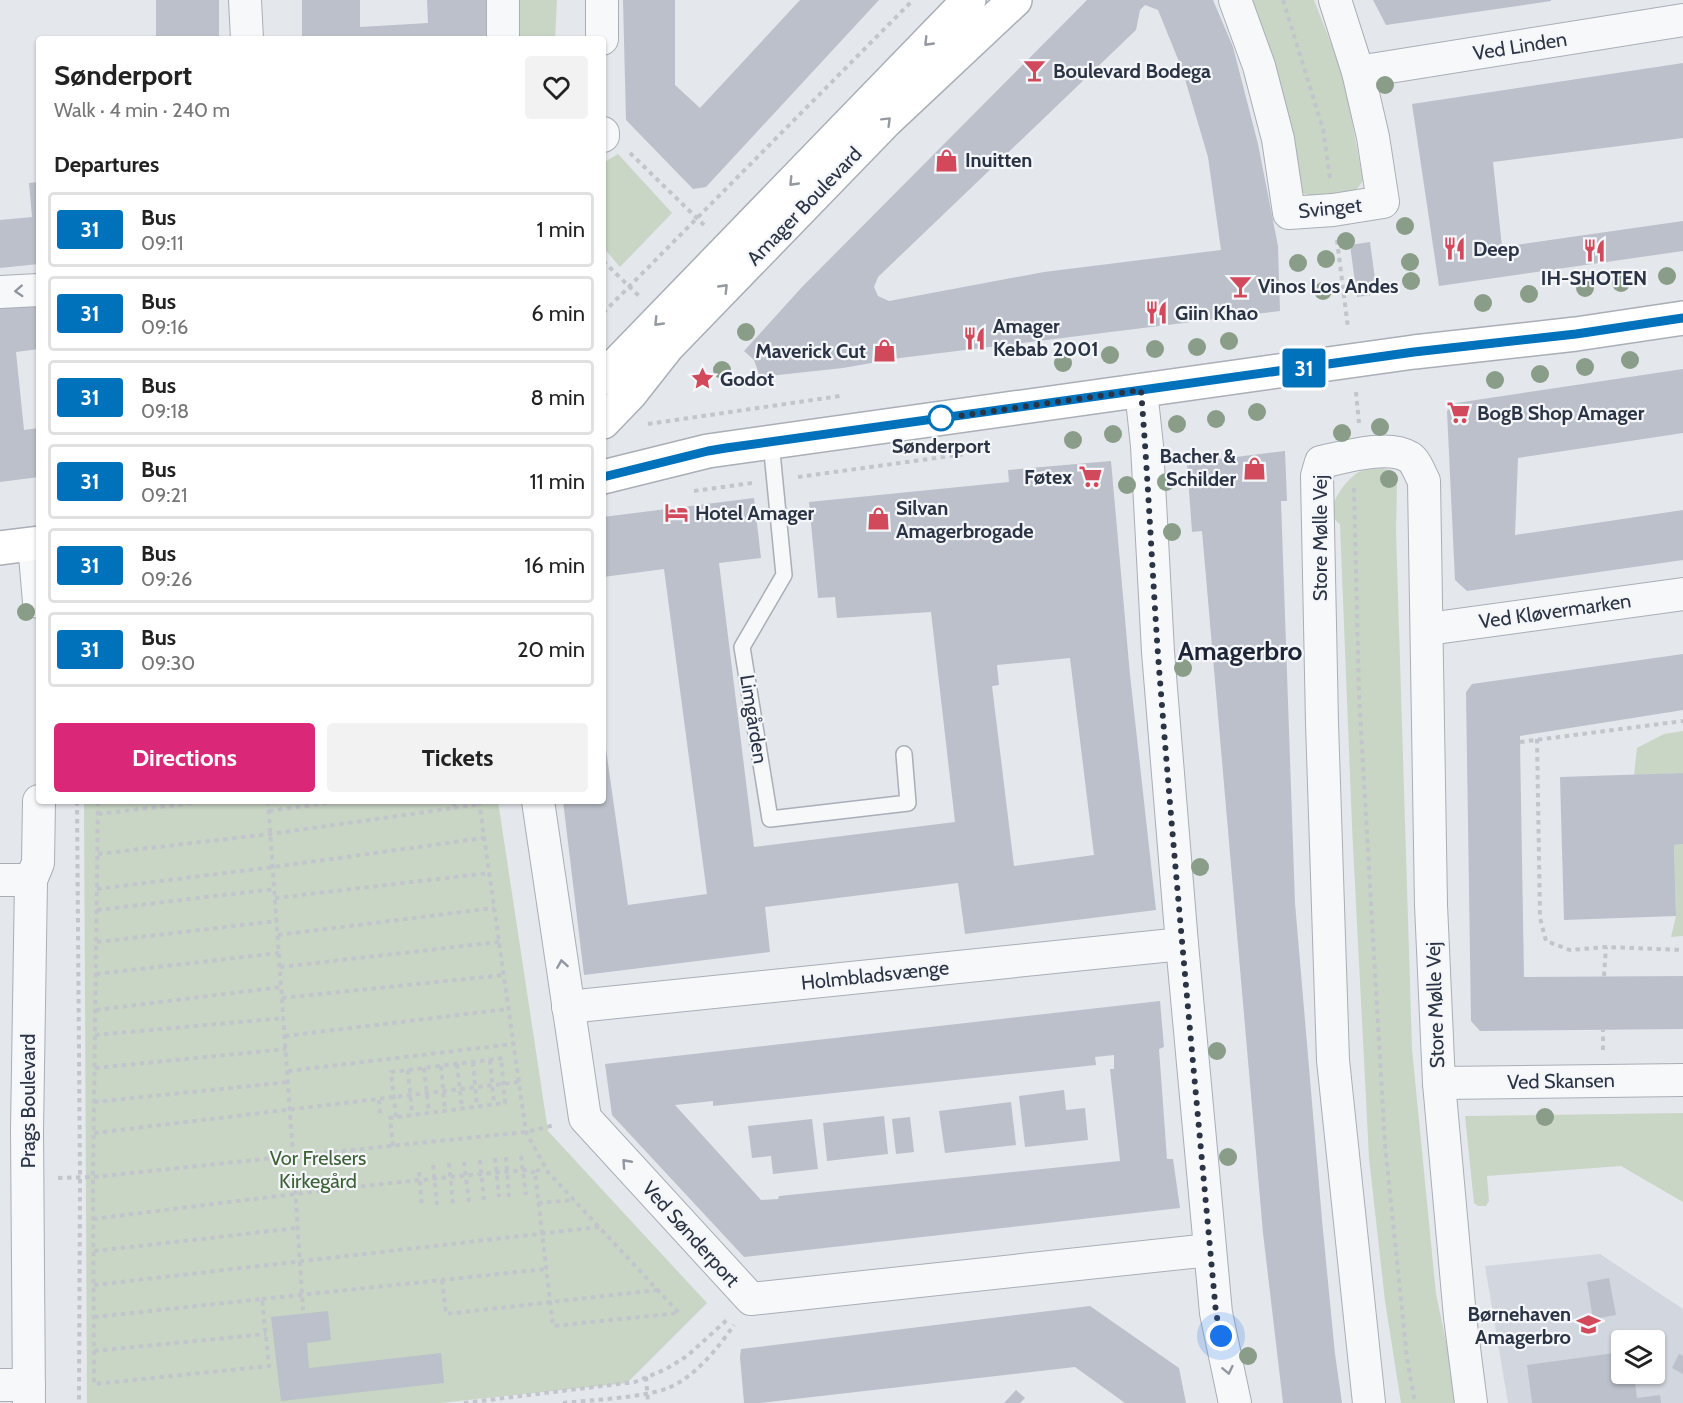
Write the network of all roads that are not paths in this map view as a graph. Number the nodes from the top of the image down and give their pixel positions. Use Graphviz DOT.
graph roads {
  1 [pos="246,0"];
  2 [pos="502,0"];
  3 [pos="602,0"];
  4 [pos="969,0"];
  5 [pos="1015,0"];
  6 [pos="1235,0"];
  7 [pos="1335,0"];
  8 [pos="1683,20"];
  9 [pos="247,36"];
  10 [pos="503,36"];
  11 [pos="602,36"];
  12 [pos="1358,72"];
  13 [pos="36,290"];
  14 [pos="0,292"];
  15 [pos="1683,318"];
  16 [pos="606,375"];
  17 [pos="1141,390"];
  18 [pos="606,419"];
  19 [pos="771,442"];
  20 [pos="708,451"];
  21 [pos="606,452"];
  22 [pos="606,476"];
  23 [pos="36,543"];
  24 [pos="0,548"];
  25 [pos="1683,594"];
  26 [pos="1428,629"];
  27 [pos="904,754"];
  28 [pos="39,804"];
  29 [pos="538,804"];
  30 [pos="0,880"];
  31 [pos="31,880"];
  32 [pos="1182,944"];
  33 [pos="568,1007"];
  34 [pos="1683,1080"];
  35 [pos="1439,1083"];
  36 [pos="14,1130"];
  37 [pos="1210,1250"];
  38 [pos="19,1391"];
  39 [pos="1235,1403"];
  40 [pos="1369,1403"];
  41 [pos="1471,1403"];
  1 -- 9 [label="street"];
  2 -- 10 [label="street"];
  3 -- 11 [label="street"];
  4 -- 16 [label="street, Amager Boulevard, one-way"];
  18 -- 5 [label="street, Amager Boulevard, one-way"];
  6 -- 12 [label="street, Svinget"];
  7 -- 12 [label="street, Svinget"];
  8 -- 12 [label="street, Ved Linden"];
  13 -- 14 [label="street, one-way"];
  15 -- 17 [label="street"];
  17 -- 19 [label="street"];
  17 -- 32 [label="street"];
  19 -- 20 [label="street"];
  19 -- 27 [label="lane, Limgården"];
  20 -- 21 [label="street"];
  20 -- 22 [label="street"];
  23 -- 24 [label="street"];
  25 -- 26 [label="street, Ved Kløvermarken"];
  26 -- 35 [label="street, Store Mølle Vej"];
  26 -- 40 [label="street, Store Mølle Vej"];
  28 -- 31 [label="street, Prags Boulevard"];
  33 -- 29 [label="street, one-way"];
  30 -- 31 [label="street"];
  31 -- 36 [label="street, Prags Boulevard"];
  32 -- 33 [label="street, Holmbladsvænge"];
  32 -- 37 [label="street"];
  37 -- 33 [label="street, Ved Sønderport, one-way"];
  34 -- 35 [label="street, Ved Skansen"];
  35 -- 41 [label="street, Store Mølle Vej"];
  36 -- 38 [label="street, Prags Boulevard"];
  37 -- 39 [label="street, one-way"];
}
